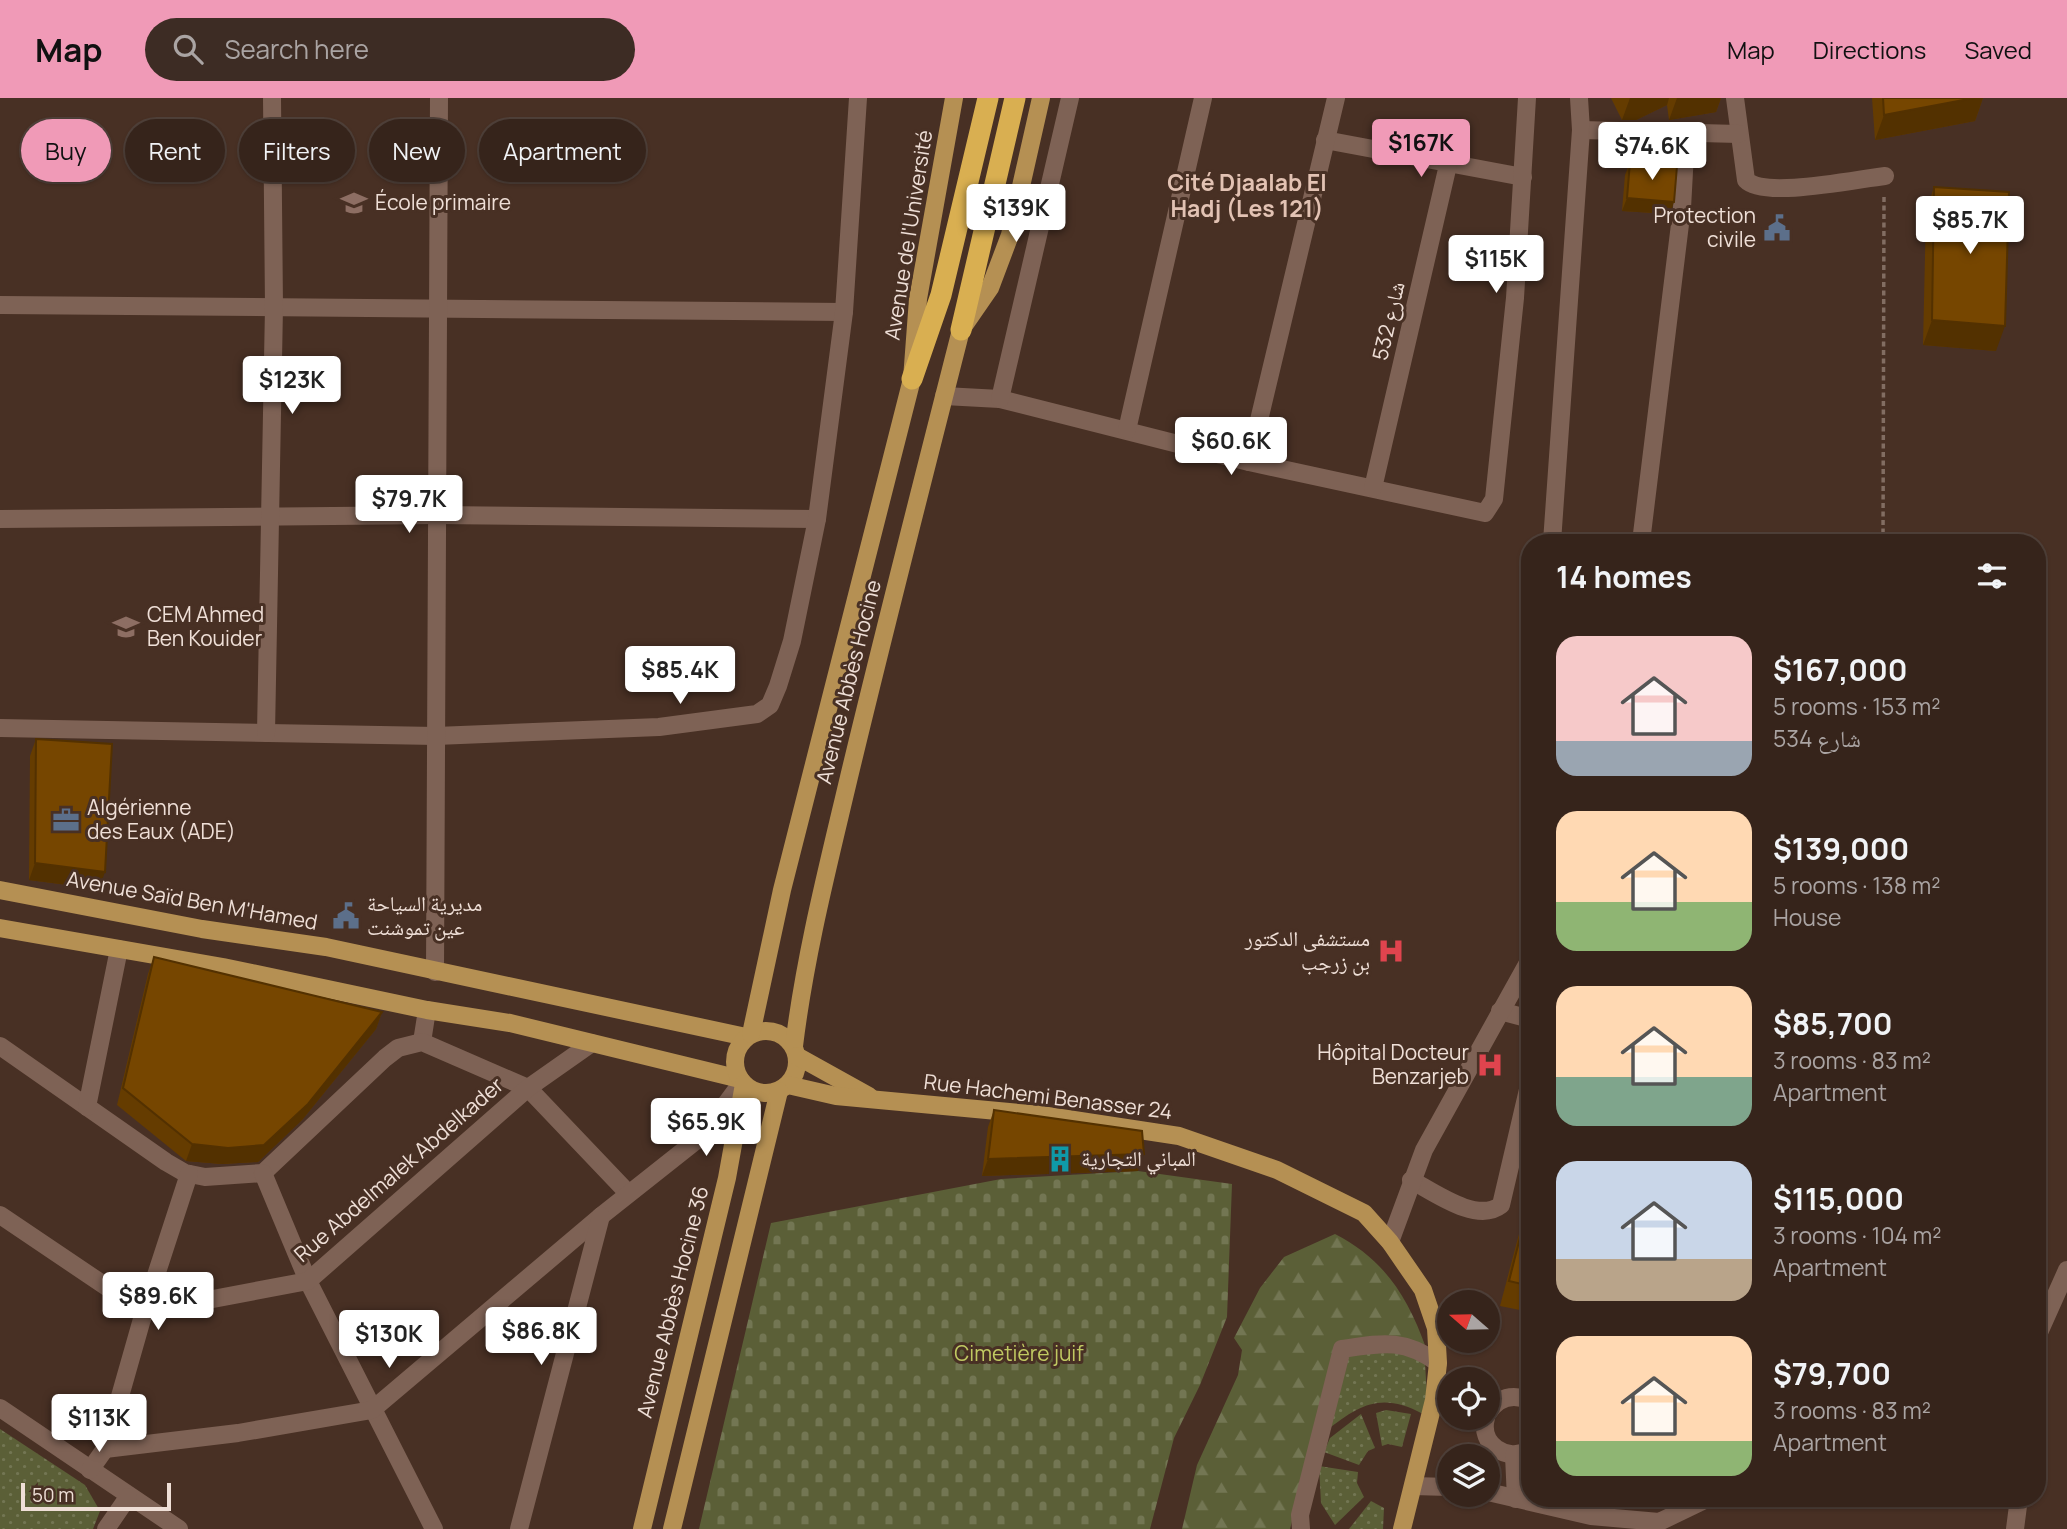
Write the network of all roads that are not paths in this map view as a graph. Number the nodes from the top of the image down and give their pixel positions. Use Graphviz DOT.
graph roads {
  1 [pos="272,98"];
  2 [pos="439,98"];
  3 [pos="858,98"];
  4 [pos="954,98"];
  5 [pos="988,98"];
  6 [pos="1016,98"];
  7 [pos="1041,98"];
  8 [pos="1070,98"];
  9 [pos="1203,98"];
  10 [pos="1336,98"];
  11 [pos="1527,98"];
  12 [pos="1579,98"];
  13 [pos="1735,98"];
  14 [pos="1581,130"];
  15 [pos="1739,134"];
  16 [pos="1686,135"];
  17 [pos="1325,140"];
  18 [pos="1448,165"];
  19 [pos="1885,176"];
  20 [pos="1523,177"];
  21 [pos="0,304"];
  22 [pos="274,307"];
  23 [pos="438,309"];
  24 [pos="844,312"];
  25 [pos="961,330"];
  26 [pos="912,379"];
  27 [pos="944,396"];
  28 [pos="992,399"];
  29 [pos="1127,430"];
  30 [pos="1249,462"];
  31 [pos="1373,488"];
  32 [pos="437,515"];
  33 [pos="272,517"];
  34 [pos="0,519"];
  35 [pos="817,519"];
  36 [pos="1553,534"];
  37 [pos="1642,534"];
  38 [pos="0,729"];
  39 [pos="266,733"];
  40 [pos="436,736"];
  41 [pos="0,890"];
  42 [pos="0,928"];
  43 [pos="119,949"];
  44 [pos="435,971"];
  45 [pos="1521,975"];
  46 [pos="427,1010"];
  47 [pos="1500,1011"];
  48 [pos="1521,1017"];
  49 [pos="749,1035"];
  50 [pos="422,1042"];
  51 [pos="592,1043"];
  52 [pos="0,1046"];
  53 [pos="795,1051"];
  54 [pos="742,1082"];
  55 [pos="528,1088"];
  56 [pos="783,1088"];
  57 [pos="872,1098"];
  58 [pos="87,1107"];
  59 [pos="1521,1119"];
  60 [pos="263,1173"];
  61 [pos="189,1174"];
  62 [pos="1411,1181"];
  63 [pos="628,1193"];
  64 [pos="0,1215"];
  65 [pos="601,1216"];
  66 [pos="1390,1242"];
  67 [pos="2067,1270"];
  68 [pos="308,1281"];
  69 [pos="144,1312"];
  70 [pos="2046,1317"];
  71 [pos="1438,1363"];
  72 [pos="1521,1399"];
  73 [pos="1500,1400"];
  74 [pos="0,1408"];
  75 [pos="372,1410"];
  76 [pos="1485,1430"];
  77 [pos="104,1449"];
  78 [pos="1521,1453"];
  79 [pos="1521,1461"];
  80 [pos="90,1470"];
  81 [pos="1413,1486"];
  82 [pos="1437,1487"];
  83 [pos="1500,1495"];
  84 [pos="128,1497"];
  85 [pos="1516,1499"];
  86 [pos="1521,1500"];
  87 [pos="1551,1507"];
  88 [pos="1682,1507"];
  89 [pos="2019,1507"];
  90 [pos="106,1529"];
  91 [pos="179,1529"];
  92 [pos="434,1529"];
  93 [pos="519,1529"];
  94 [pos="642,1529"];
  95 [pos="672,1529"];
  96 [pos="1301,1529"];
  97 [pos="1402,1529"];
  98 [pos="2015,1529"];
  1 -- 22 [label="street"];
  2 -- 23 [label="street"];
  3 -- 24 [label="street"];
  4 -- 26 [label="main road, Avenue de l'Université"];
  5 -- 26 [label="highway"];
  6 -- 25 [label="highway"];
  7 -- 25 [label="main road"];
  8 -- 28 [label="street"];
  9 -- 29 [label="street"];
  10 -- 17 [label="street"];
  11 -- 20 [label="street"];
  12 -- 14 [label="street"];
  13 -- 15 [label="street"];
  14 -- 16 [label="street"];
  14 -- 36 [label="street"];
  15 -- 16 [label="street"];
  15 -- 19 [label="street"];
  16 -- 37 [label="street"];
  17 -- 18 [label="street"];
  17 -- 30 [label="street"];
  18 -- 20 [label="street"];
  18 -- 31 [label="street, 532 شارع"];
  20 -- 31 [label="street"];
  21 -- 22 [label="street"];
  22 -- 23 [label="street"];
  22 -- 33 [label="street"];
  23 -- 24 [label="street"];
  23 -- 32 [label="street"];
  24 -- 35 [label="street"];
  25 -- 27 [label="main road, Avenue Abbès Hocine"];
  26 -- 49 [label="main road, Avenue Abbès Hocine"];
  27 -- 28 [label="street"];
  27 -- 53 [label="main road, Avenue Abbès Hocine"];
  28 -- 29 [label="street"];
  29 -- 30 [label="street"];
  30 -- 31 [label="street"];
  32 -- 33 [label="street"];
  32 -- 35 [label="street"];
  32 -- 40 [label="street"];
  33 -- 34 [label="street"];
  33 -- 39 [label="street"];
  35 -- 40 [label="street"];
  38 -- 39 [label="street"];
  39 -- 40 [label="street"];
  40 -- 44 [label="street"];
  41 -- 44 [label="main road, Avenue Saïd Ben M'Hamed"];
  42 -- 43 [label="main road"];
  43 -- 46 [label="main road"];
  43 -- 58 [label="street"];
  44 -- 49 [label="main road, Avenue Saïd Ben M'Hamed"];
  45 -- 47 [label="street"];
  46 -- 50 [label="street"];
  46 -- 51 [label="main road"];
  47 -- 48 [label="street"];
  47 -- 62 [label="street"];
  49 -- 53 [label="main road"];
  49 -- 54 [label="main road"];
  50 -- 55 [label="street"];
  50 -- 60 [label="street"];
  51 -- 54 [label="main road"];
  51 -- 55 [label="street, Rue Abdelmalek Abdelkader"];
  52 -- 58 [label="street"];
  53 -- 56 [label="main road"];
  53 -- 57 [label="main road"];
  54 -- 56 [label="main road"];
  54 -- 63 [label="street"];
  54 -- 94 [label="main road, Avenue Abbès Hocine 36"];
  55 -- 63 [label="street"];
  55 -- 68 [label="street, Rue Abdelmalek Abdelkader"];
  56 -- 57 [label="main road, Rue Hachemi Benasser 24"];
  56 -- 95 [label="main road"];
  57 -- 66 [label="main road, Rue Hachemi Benasser 24"];
  58 -- 61 [label="street"];
  59 -- 62 [label="street"];
  60 -- 61 [label="street"];
  60 -- 68 [label="street"];
  61 -- 69 [label="street"];
  62 -- 66 [label="street"];
  63 -- 65 [label="street"];
  64 -- 69 [label="street"];
  65 -- 75 [label="street"];
  65 -- 93 [label="street"];
  66 -- 71 [label="main road, Rue Hachemi Benasser 24"];
  67 -- 70 [label="street"];
  68 -- 69 [label="street, Rue Abdelmalek Abdelkader"];
  68 -- 75 [label="street"];
  69 -- 77 [label="street"];
  71 -- 81 [label="main road, Rue Hachemi Benasser 24"];
  71 -- 96 [label="street"];
  72 -- 73 [label="street"];
  74 -- 80 [label="street"];
  75 -- 77 [label="street"];
  75 -- 92 [label="street"];
  76 -- 78 [label="street"];
  77 -- 80 [label="street"];
  79 -- 85 [label="street"];
  80 -- 84 [label="street"];
  81 -- 82 [label="street"];
  81 -- 97 [label="main road, Rue Hachemi Benasser 24"];
  83 -- 85 [label="street"];
  84 -- 90 [label="street"];
  84 -- 91 [label="street"];
  85 -- 86 [label="street"];
  87 -- 88 [label="street"];
  89 -- 98 [label="street"];
}
